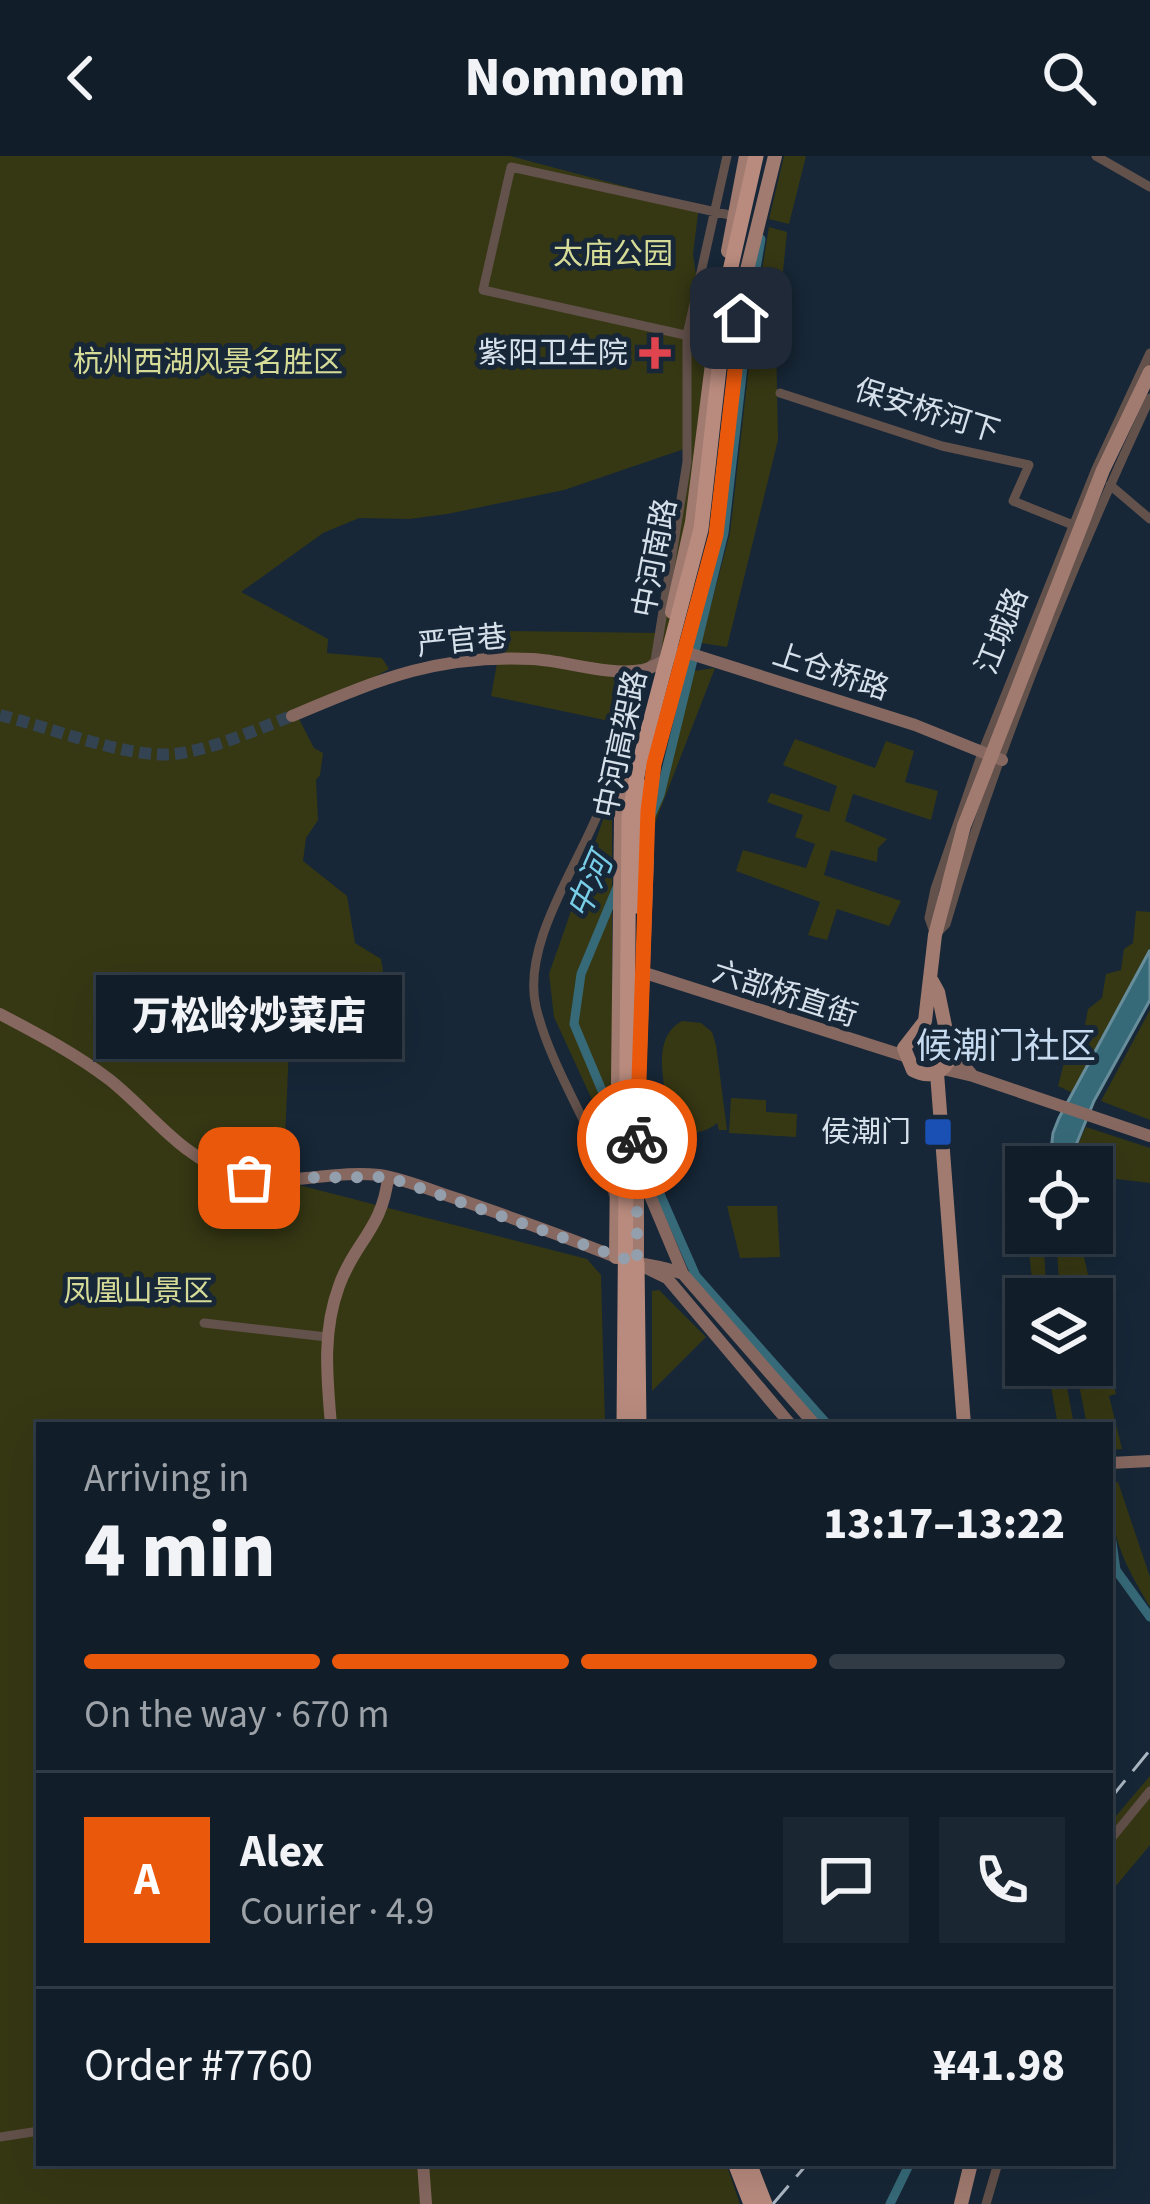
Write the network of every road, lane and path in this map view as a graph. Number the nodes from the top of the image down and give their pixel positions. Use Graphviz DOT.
graph roads {
  1 [pos="727,156"];
  2 [pos="746,156"];
  3 [pos="756,156"];
  4 [pos="770,156"];
  5 [pos="1096,156"];
  6 [pos="1150,187"];
  7 [pos="714,212"];
  8 [pos="734,216"];
  9 [pos="687,335"];
  10 [pos="712,341"];
  11 [pos="1150,353"];
  12 [pos="1150,372"];
  13 [pos="780,393"];
  14 [pos="1150,398"];
  15 [pos="1110,485"];
  16 [pos="1150,519"];
  17 [pos="1073,526"];
  18 [pos="691,654"];
  19 [pos="661,662"];
  20 [pos="645,670"];
  21 [pos="292,716"];
  22 [pos="992,756"];
  23 [pos="648,974"];
  24 [pos="932,981"];
  25 [pos="0,1014"];
  26 [pos="918,1030"];
  27 [pos="949,1045"];
  28 [pos="904,1056"];
  29 [pos="940,1071"];
  30 [pos="973,1076"];
  31 [pos="1150,1136"];
  32 [pos="637,1163"];
  33 [pos="388,1177"];
  34 [pos="616,1205"];
  35 [pos="616,1257"];
  36 [pos="637,1263"];
  37 [pos="683,1274"];
  38 [pos="204,1323"];
  39 [pos="327,1337"];
  40 [pos="331,1422"];
  41 [pos="625,1422"];
  42 [pos="788,1422"];
  43 [pos="812,1422"];
  44 [pos="964,1422"];
  45 [pos="1150,1461"];
  46 [pos="1113,1463"];
  47 [pos="1150,1790"];
  48 [pos="1113,1836"];
  49 [pos="36,2131"];
  50 [pos="0,2137"];
  51 [pos="422,2166"];
  52 [pos="735,2166"];
  53 [pos="750,2166"];
  54 [pos="970,2166"];
  55 [pos="997,2166"];
  56 [pos="749,2200"];
  57 [pos="426,2204"];
  58 [pos="765,2204"];
  59 [pos="961,2204"];
  60 [pos="986,2204"];
  1 -- 7 [label="street"];
  2 -- 8 [label="main road, 中河南路"];
  3 -- 41 [label="highway, 中河高架路"];
  4 -- 18 [label="main road, 中河南路"];
  4 -- 41 [label="highway, 中河高架路"];
  5 -- 6 [label="street"];
  7 -- 8 [label="street"];
  7 -- 9 [label="street"];
  7 -- 9 [label="street"];
  8 -- 10 [label="main road, 中河南路"];
  9 -- 10 [label="street"];
  9 -- 20 [label="street"];
  10 -- 19 [label="main road, 中河南路"];
  11 -- 17 [label="street, 江城路"];
  12 -- 22 [label="main road, 江城路"];
  13 -- 17 [label="street, 保安桥河下"];
  14 -- 15 [label="street, 江城路"];
  15 -- 16 [label="street"];
  15 -- 22 [label="street, 江城路"];
  17 -- 22 [label="street, 江城路"];
  18 -- 19 [label="street"];
  18 -- 22 [label="street, 上仓桥路"];
  18 -- 23 [label="main road, 中河南路"];
  19 -- 20 [label="street"];
  19 -- 34 [label="main road, 中河南路"];
  20 -- 21 [label="street, 严官巷"];
  20 -- 34 [label="street"];
  22 -- 24 [label="main road, 江城路"];
  23 -- 28 [label="street, 六部桥直街"];
  23 -- 32 [label="main road, 中河南路"];
  24 -- 26 [label="main road, 江城路"];
  24 -- 27 [label="main road, 江城路"];
  25 -- 33 [label="street"];
  26 -- 27 [label="main road"];
  26 -- 28 [label="main road, 江城路"];
  27 -- 29 [label="main road"];
  27 -- 30 [label="street"];
  28 -- 29 [label="main road"];
  29 -- 30 [label="street"];
  29 -- 44 [label="main road"];
  30 -- 31 [label="street"];
  32 -- 36 [label="main road, 中河南路"];
  32 -- 37 [label="street, 中河南路"];
  33 -- 35 [label="street"];
  33 -- 39 [label="street"];
  34 -- 35 [label="main road, 中河南路"];
  35 -- 36 [label="street"];
  35 -- 41 [label="highway"];
  36 -- 37 [label="street"];
  36 -- 41 [label="highway"];
  36 -- 42 [label="street"];
  37 -- 43 [label="street, 中河南路"];
  38 -- 39 [label="street"];
  39 -- 40 [label="street"];
  45 -- 46 [label="street"];
  47 -- 48 [label="street"];
  49 -- 50 [label="street"];
  51 -- 57 [label="street"];
  52 -- 56 [label="highway"];
  53 -- 58 [label="highway"];
  54 -- 59 [label="main road"];
  55 -- 60 [label="street"];
}
